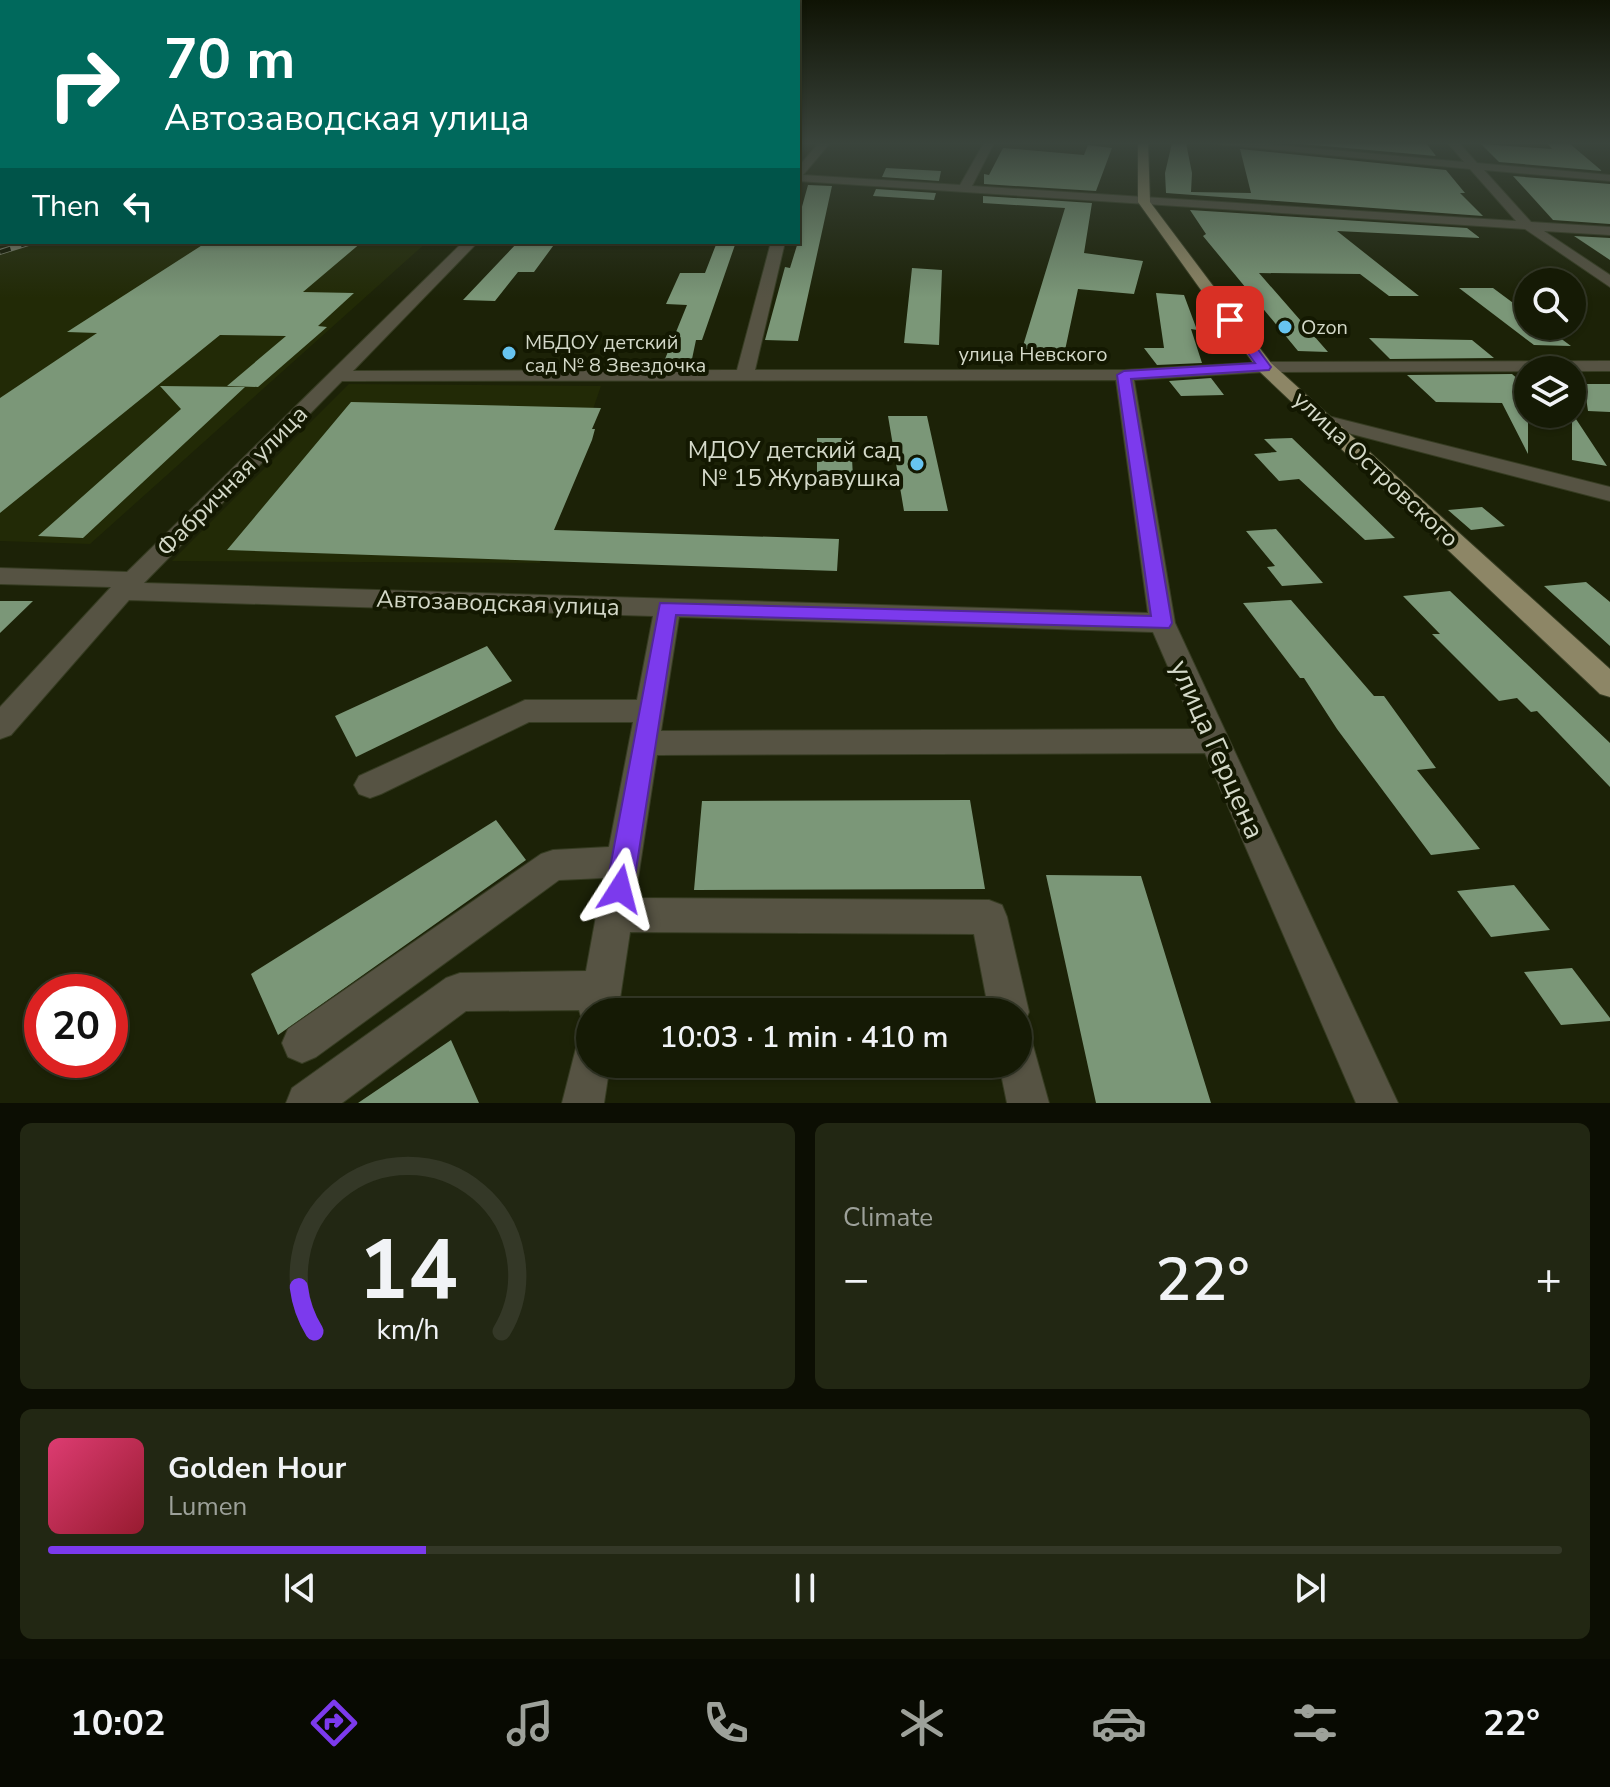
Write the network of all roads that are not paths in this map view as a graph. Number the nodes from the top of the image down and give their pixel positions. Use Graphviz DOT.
graph roads {
  1 [pos="1020,194"];
  2 [pos="1144,194"];
  3 [pos="1499,194"];
  4 [pos="1144,202"];
  5 [pos="1527,225"];
  6 [pos="1610,231"];
  7 [pos="469,244"];
  8 [pos="777,244"];
  9 [pos="1610,282"];
  10 [pos="1610,366"];
  11 [pos="1265,367"];
  12 [pos="1124,375"];
  13 [pos="337,376"];
  14 [pos="744,377"];
  15 [pos="1328,422"];
  16 [pos="1610,494"];
  17 [pos="0,576"];
  18 [pos="128,586"];
  19 [pos="667,608"];
  20 [pos="1162,623"];
  21 [pos="1610,686"];
  22 [pos="0,727"];
  23 [pos="647,727"];
  24 [pos="1215,741"];
  25 [pos="370,785"];
  26 [pos="624,862"];
  27 [pos="615,915"];
  28 [pos="601,998"];
  29 [pos="1006,998"];
  30 [pos="576,999"];
  31 [pos="302,1043"];
  32 [pos="587,1078"];
  33 [pos="1023,1078"];
  34 [pos="307,1103"];
  35 [pos="583,1103"];
  36 [pos="1028,1103"];
  37 [pos="1377,1103"];
  1 -- 4 [label="street"];
  2 -- 4 [label="main road"];
  3 -- 5 [label="street"];
  4 -- 5 [label="street"];
  4 -- 11 [label="main road, улица Островского"];
  5 -- 6 [label="street"];
  5 -- 9 [label="street"];
  7 -- 13 [label="street, Фабричная улица"];
  8 -- 14 [label="street"];
  10 -- 11 [label="street, улица Невского"];
  11 -- 12 [label="street, улица Невского"];
  11 -- 15 [label="main road, улица Островского"];
  12 -- 14 [label="street, улица Невского"];
  12 -- 20 [label="street, улица Герцена"];
  13 -- 14 [label="street, улица Невского"];
  13 -- 18 [label="street, Фабричная улица"];
  15 -- 16 [label="street"];
  15 -- 21 [label="main road, улица Островского"];
  17 -- 18 [label="street, Автозаводская улица"];
  18 -- 19 [label="street, Автозаводская улица"];
  18 -- 22 [label="street, Фабричная улица"];
  19 -- 20 [label="street, Автозаводская улица"];
  19 -- 23 [label="street"];
  20 -- 24 [label="street, улица Герцена"];
  23 -- 24 [label="street"];
  23 -- 25 [label="street"];
  23 -- 26 [label="street"];
  24 -- 37 [label="street, улица Герцена"];
  26 -- 27 [label="street"];
  26 -- 31 [label="street"];
  27 -- 28 [label="street"];
  27 -- 29 [label="street"];
  30 -- 34 [label="street"];
  32 -- 35 [label="street"];
  33 -- 36 [label="street"];
}
